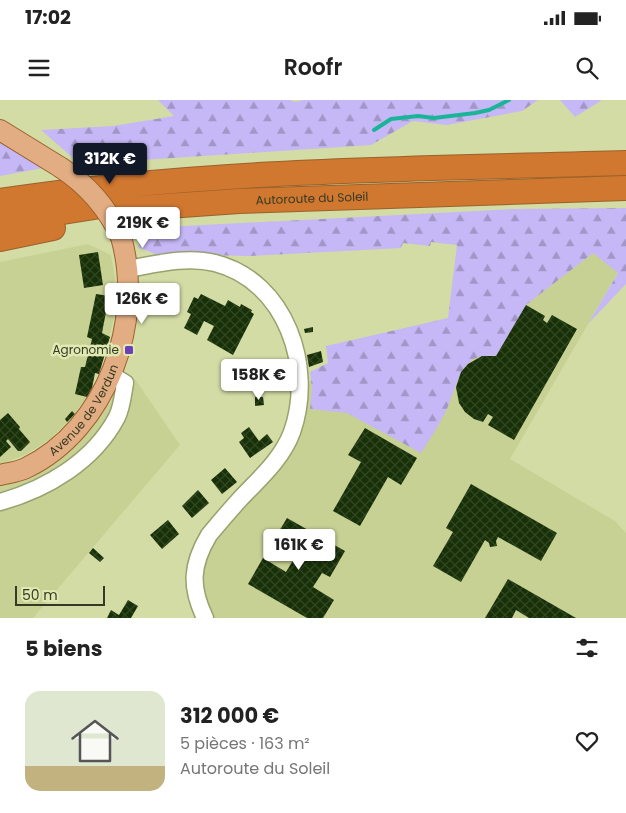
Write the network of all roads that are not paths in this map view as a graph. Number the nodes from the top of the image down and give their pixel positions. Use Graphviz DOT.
graph roads {
  1 [pos="0,130"];
  2 [pos="626,162"];
  3 [pos="626,188"];
  4 [pos="0,189"];
  5 [pos="30,196"];
  6 [pos="0,201"];
  7 [pos="139,208"];
  8 [pos="0,222"];
  9 [pos="0,239"];
  10 [pos="128,269"];
  11 [pos="112,375"];
  12 [pos="0,475"];
  13 [pos="0,502"];
  14 [pos="205,618"];
  1 -- 10 [label="main road, Avenue de Verdun, bridge"];
  2 -- 5 [label="highway, Autoroute du Soleil"];
  3 -- 7 [label="highway, Autoroute du Soleil"];
  4 -- 5 [label="highway"];
  5 -- 6 [label="highway, Autoroute du Soleil"];
  7 -- 8 [label="highway, Autoroute du Soleil"];
  7 -- 9 [label="highway"];
  10 -- 11 [label="main road, Avenue de Verdun"];
  10 -- 14 [label="street"];
  11 -- 12 [label="main road, Avenue de Verdun"];
  11 -- 13 [label="street"];
}
